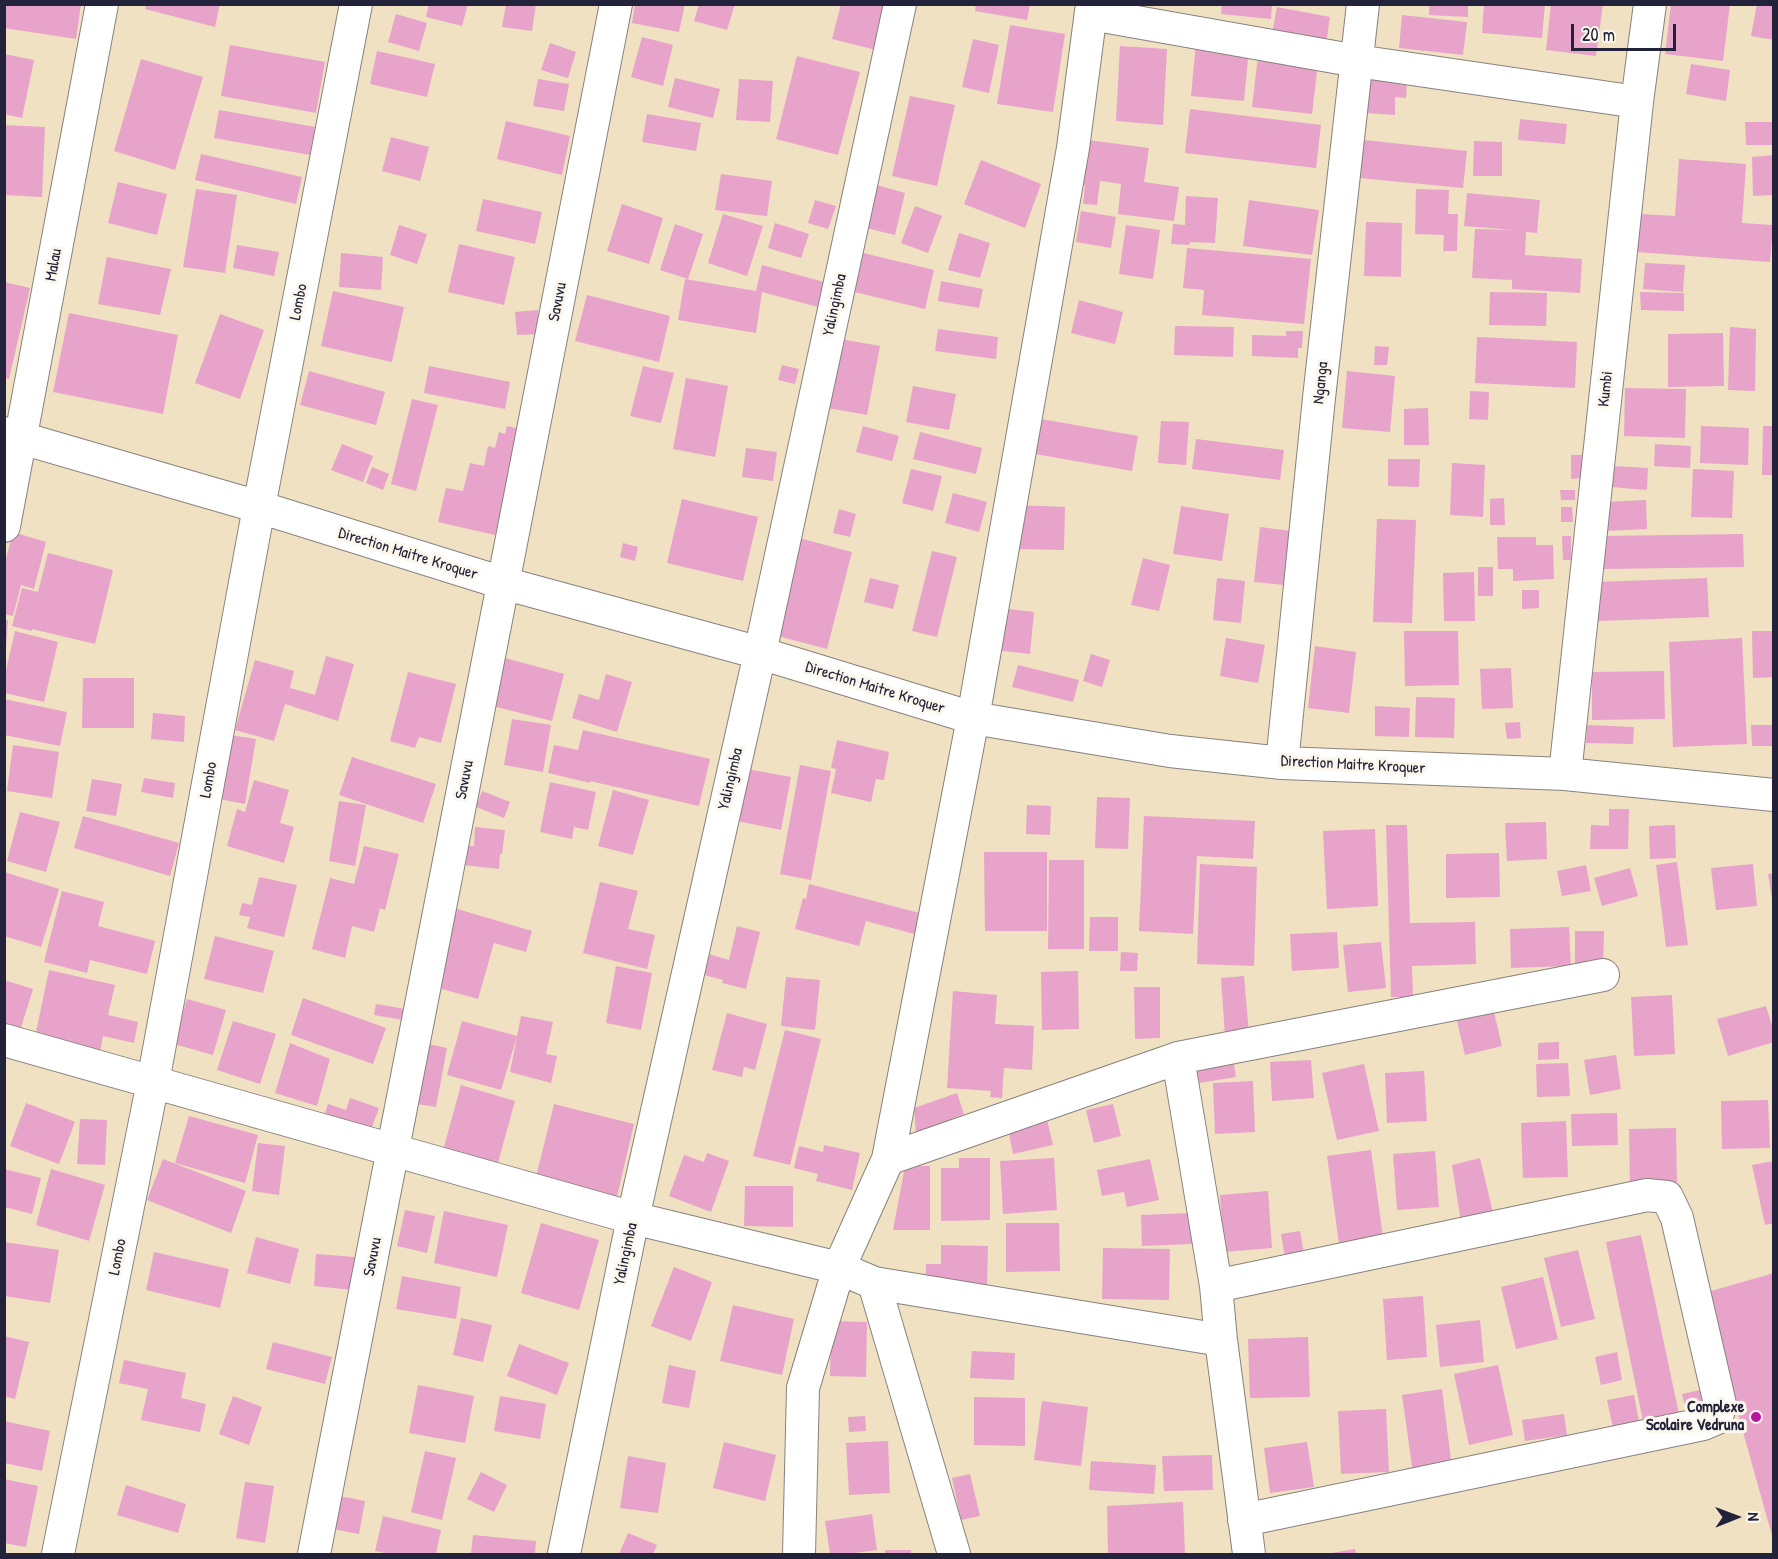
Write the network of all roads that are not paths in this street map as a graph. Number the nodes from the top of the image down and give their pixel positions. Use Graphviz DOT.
graph roads {
  1 [pos="102,4"];
  2 [pos="356,4"];
  3 [pos="616,4"];
  4 [pos="900,4"];
  5 [pos="1363,4"];
  6 [pos="1650,4"];
  7 [pos="1092,9"];
  8 [pos="1357,61"];
  9 [pos="1637,102"];
  10 [pos="13,436"];
  11 [pos="259,507"];
  12 [pos="4,526"];
  13 [pos="503,583"];
  14 [pos="760,653"];
  15 [pos="973,718"];
  16 [pos="1282,763"];
  17 [pos="1565,774"];
  18 [pos="1773,795"];
  19 [pos="1603,975"];
  20 [pos="4,1040"];
  21 [pos="1178,1058"];
  22 [pos="153,1082"];
  23 [pos="394,1150"];
  24 [pos="888,1159"];
  25 [pos="633,1218"];
  26 [pos="839,1268"];
  27 [pos="874,1283"];
  28 [pos="1216,1286"];
  29 [pos="1221,1340"];
  30 [pos="1244,1520"];
  31 [pos="58,1554"];
  32 [pos="314,1554"];
  33 [pos="564,1554"];
  34 [pos="799,1554"];
  35 [pos="954,1554"];
  36 [pos="1249,1554"];
  1 -- 10 [label="street, Malau"];
  2 -- 11 [label="street, Lombo"];
  3 -- 13 [label="street, Savuvu"];
  4 -- 14 [label="street, Yalingimba"];
  5 -- 8 [label="street, Nganga"];
  6 -- 9 [label="street, Kumbi"];
  7 -- 8 [label="street"];
  7 -- 15 [label="street"];
  8 -- 9 [label="street"];
  8 -- 16 [label="street, Nganga"];
  9 -- 17 [label="street, Kumbi"];
  10 -- 11 [label="street, Direction Maitre Kroquer"];
  10 -- 12 [label="street, Malau"];
  11 -- 13 [label="street, Direction Maitre Kroquer"];
  11 -- 22 [label="street, Lombo"];
  13 -- 14 [label="street, Direction Maitre Kroquer"];
  13 -- 23 [label="street, Savuvu"];
  14 -- 15 [label="street, Direction Maitre Kroquer"];
  14 -- 25 [label="street, Yalingimba"];
  15 -- 16 [label="street, Direction Maitre Kroquer"];
  15 -- 24 [label="street"];
  16 -- 17 [label="street, Direction Maitre Kroquer"];
  17 -- 18 [label="street, Direction Maitre Kroquer"];
  19 -- 21 [label="street"];
  20 -- 22 [label="street"];
  21 -- 24 [label="street"];
  21 -- 28 [label="street"];
  22 -- 23 [label="street"];
  22 -- 31 [label="street, Lombo"];
  23 -- 25 [label="street"];
  23 -- 32 [label="street, Savuvu"];
  24 -- 26 [label="street"];
  25 -- 26 [label="street"];
  25 -- 33 [label="street, Yalingimba"];
  26 -- 27 [label="street"];
  26 -- 34 [label="street"];
  27 -- 29 [label="street"];
  27 -- 35 [label="street"];
  28 -- 29 [label="street"];
  28 -- 30 [label="street"];
  29 -- 30 [label="street"];
  30 -- 36 [label="street"];
}
